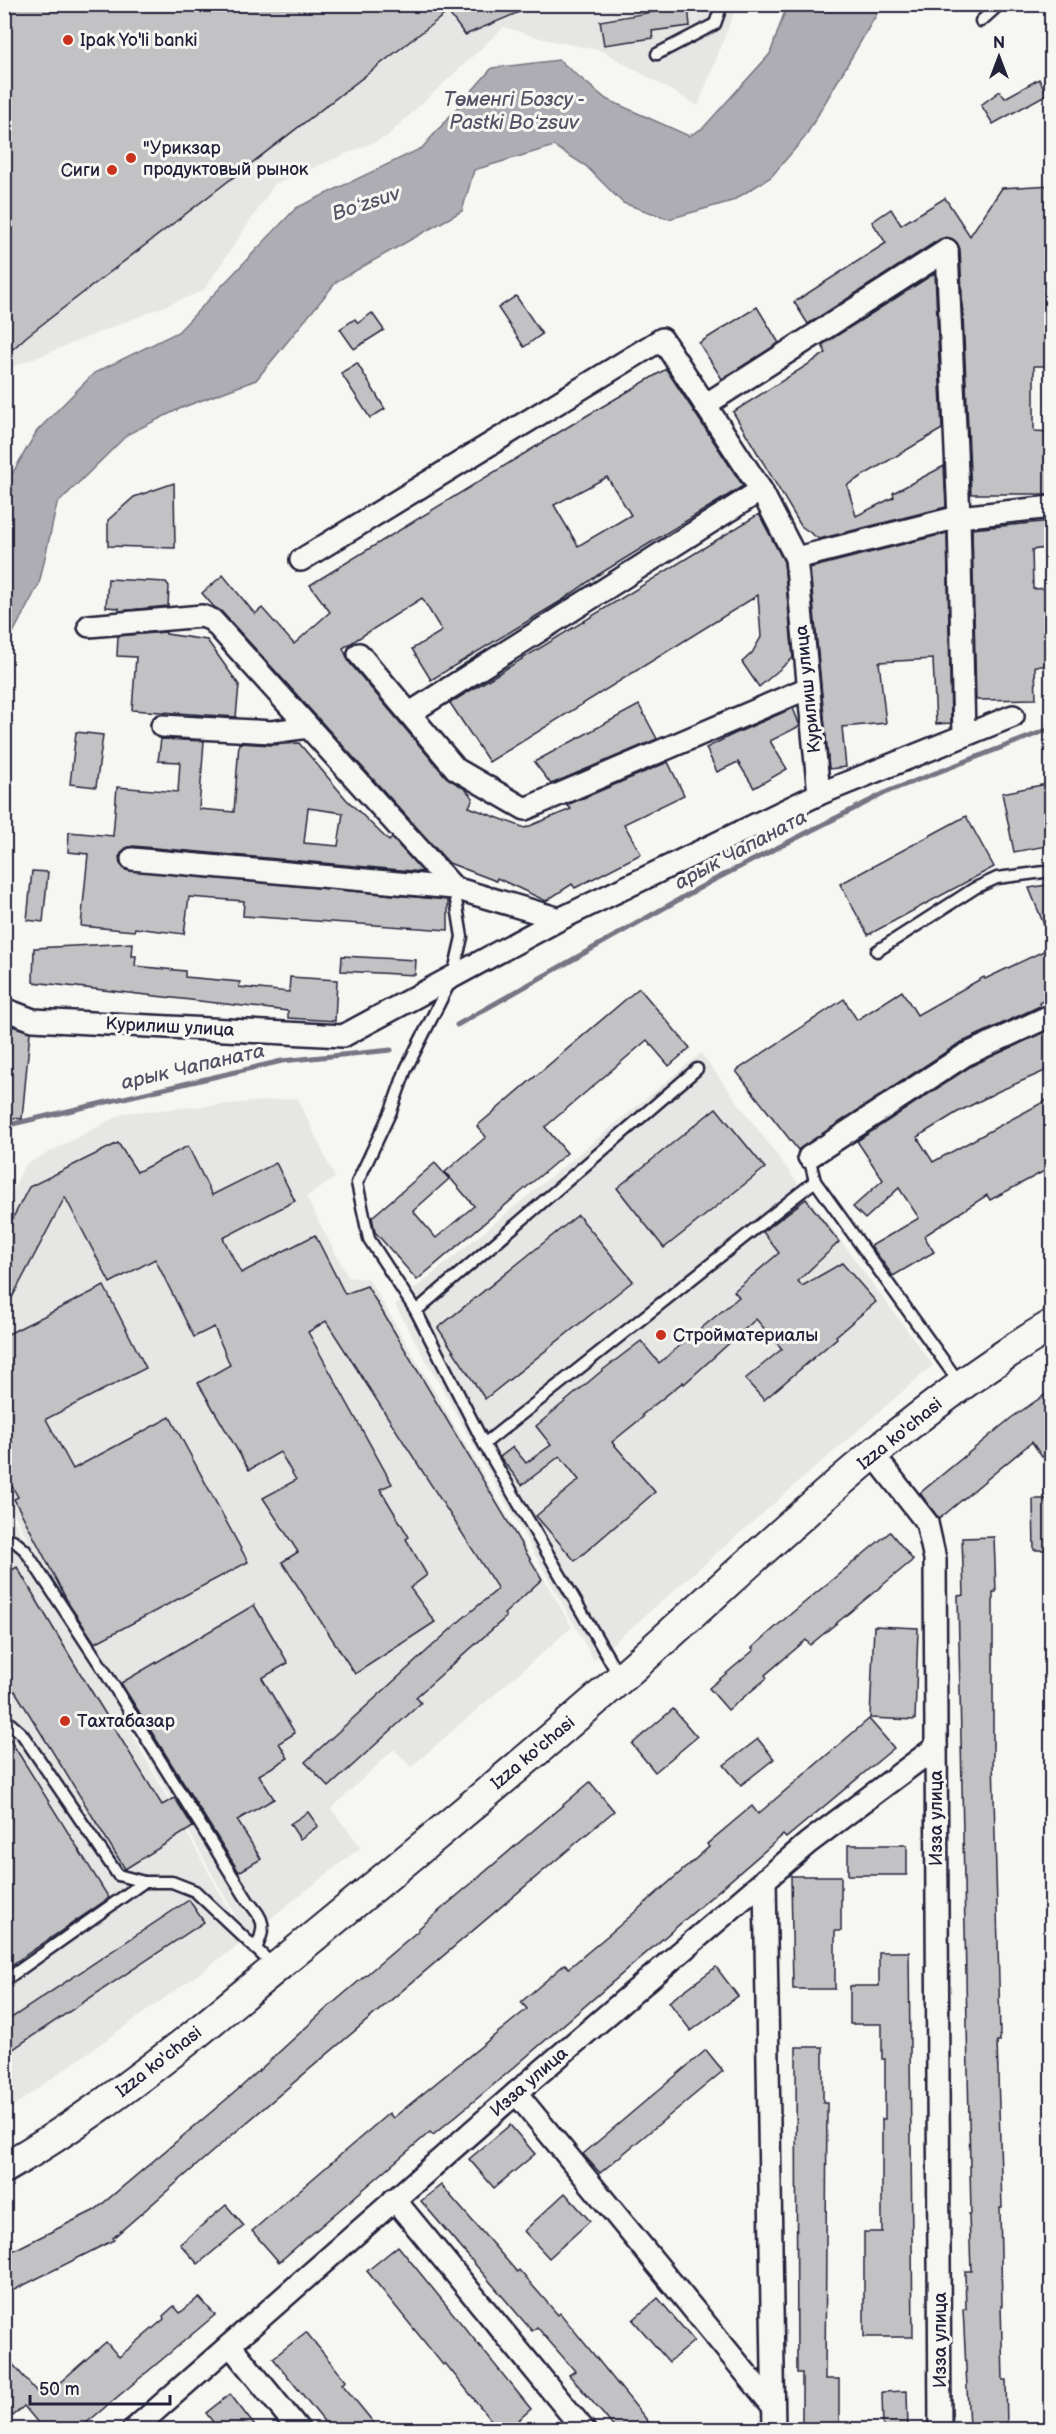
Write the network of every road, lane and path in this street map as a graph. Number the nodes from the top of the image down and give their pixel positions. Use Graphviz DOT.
graph roads {
  1 [pos="722,4"];
  2 [pos="1000,4"];
  3 [pos="981,21"];
  4 [pos="657,54"];
  5 [pos="705,405"];
  6 [pos="761,490"];
  7 [pos="1052,507"];
  8 [pos="959,517"];
  9 [pos="796,558"];
  10 [pos="301,560"];
  11 [pos="89,626"];
  12 [pos="359,654"];
  13 [pos="808,688"];
  14 [pos="410,713"];
  15 [pos="1012,716"];
  16 [pos="162,726"];
  17 [pos="308,727"];
  18 [pos="964,735"];
  19 [pos="819,794"];
  20 [pos="132,859"];
  21 [pos="1052,871"];
  22 [pos="454,888"];
  23 [pos="560,919"];
  24 [pos="877,951"];
  25 [pos="453,976"];
  26 [pos="4,1009"];
  27 [pos="1052,1015"];
  28 [pos="697,1069"];
  29 [pos="809,1157"];
  30 [pos="815,1180"];
  31 [pos="416,1311"];
  32 [pos="1052,1325"];
  33 [pos="961,1386"];
  34 [pos="484,1444"];
  35 [pos="873,1454"];
  36 [pos="4,1540"];
  37 [pos="620,1678"];
  38 [pos="4,1718"];
  39 [pos="936,1747"];
  40 [pos="765,1879"];
  41 [pos="144,1881"];
  42 [pos="265,1958"];
  43 [pos="4,1981"];
  44 [pos="516,2093"];
  45 [pos="4,2168"];
  46 [pos="394,2199"];
  47 [pos="230,2345"];
  48 [pos="772,2405"];
  49 [pos="133,2430"];
  50 [pos="299,2430"];
  51 [pos="584,2430"];
  52 [pos="774,2430"];
  53 [pos="940,2430"];
  1 -- 4 [label="lane"];
  2 -- 3 [label="lane"];
  5 -- 6 [label="street"];
  5 -- 8 [label="street"];
  5 -- 10 [label="street"];
  6 -- 9 [label="street"];
  6 -- 14 [label="street"];
  7 -- 8 [label="street"];
  8 -- 9 [label="street"];
  8 -- 18 [label="street"];
  9 -- 13 [label="street, Курилиш улица"];
  11 -- 17 [label="street"];
  12 -- 14 [label="street"];
  13 -- 14 [label="street"];
  13 -- 19 [label="street, Курилиш улица"];
  15 -- 18 [label="street"];
  16 -- 17 [label="street"];
  17 -- 22 [label="street"];
  18 -- 19 [label="street"];
  19 -- 23 [label="street, Курилиш улица"];
  20 -- 22 [label="street"];
  21 -- 24 [label="lane"];
  22 -- 23 [label="street"];
  22 -- 25 [label="lane"];
  23 -- 25 [label="street, Курилиш улица"];
  25 -- 26 [label="street, Курилиш улица"];
  25 -- 31 [label="lane"];
  27 -- 29 [label="street"];
  28 -- 31 [label="lane"];
  29 -- 30 [label="lane"];
  30 -- 33 [label="lane"];
  30 -- 34 [label="lane"];
  31 -- 34 [label="lane"];
  32 -- 33 [label="main road, Izza ko'chasi"];
  33 -- 35 [label="main road, Izza ko'chasi"];
  34 -- 37 [label="lane"];
  35 -- 37 [label="main road, Izza ko'chasi"];
  35 -- 39 [label="street, Изза улица"];
  36 -- 42 [label="lane"];
  37 -- 42 [label="main road, Izza ko'chasi"];
  38 -- 41 [label="lane"];
  39 -- 40 [label="street, Изза улица"];
  39 -- 53 [label="street, Изза улица"];
  40 -- 44 [label="street, Изза улица"];
  40 -- 48 [label="street"];
  41 -- 42 [label="lane"];
  41 -- 43 [label="lane"];
  42 -- 45 [label="main road, Izza ko'chasi"];
  44 -- 46 [label="street, Изза улица"];
  44 -- 48 [label="street"];
  46 -- 47 [label="street, Изза улица"];
  46 -- 51 [label="street"];
  47 -- 49 [label="street, Изза улица"];
  47 -- 50 [label="street"];
  48 -- 52 [label="street"];
}
